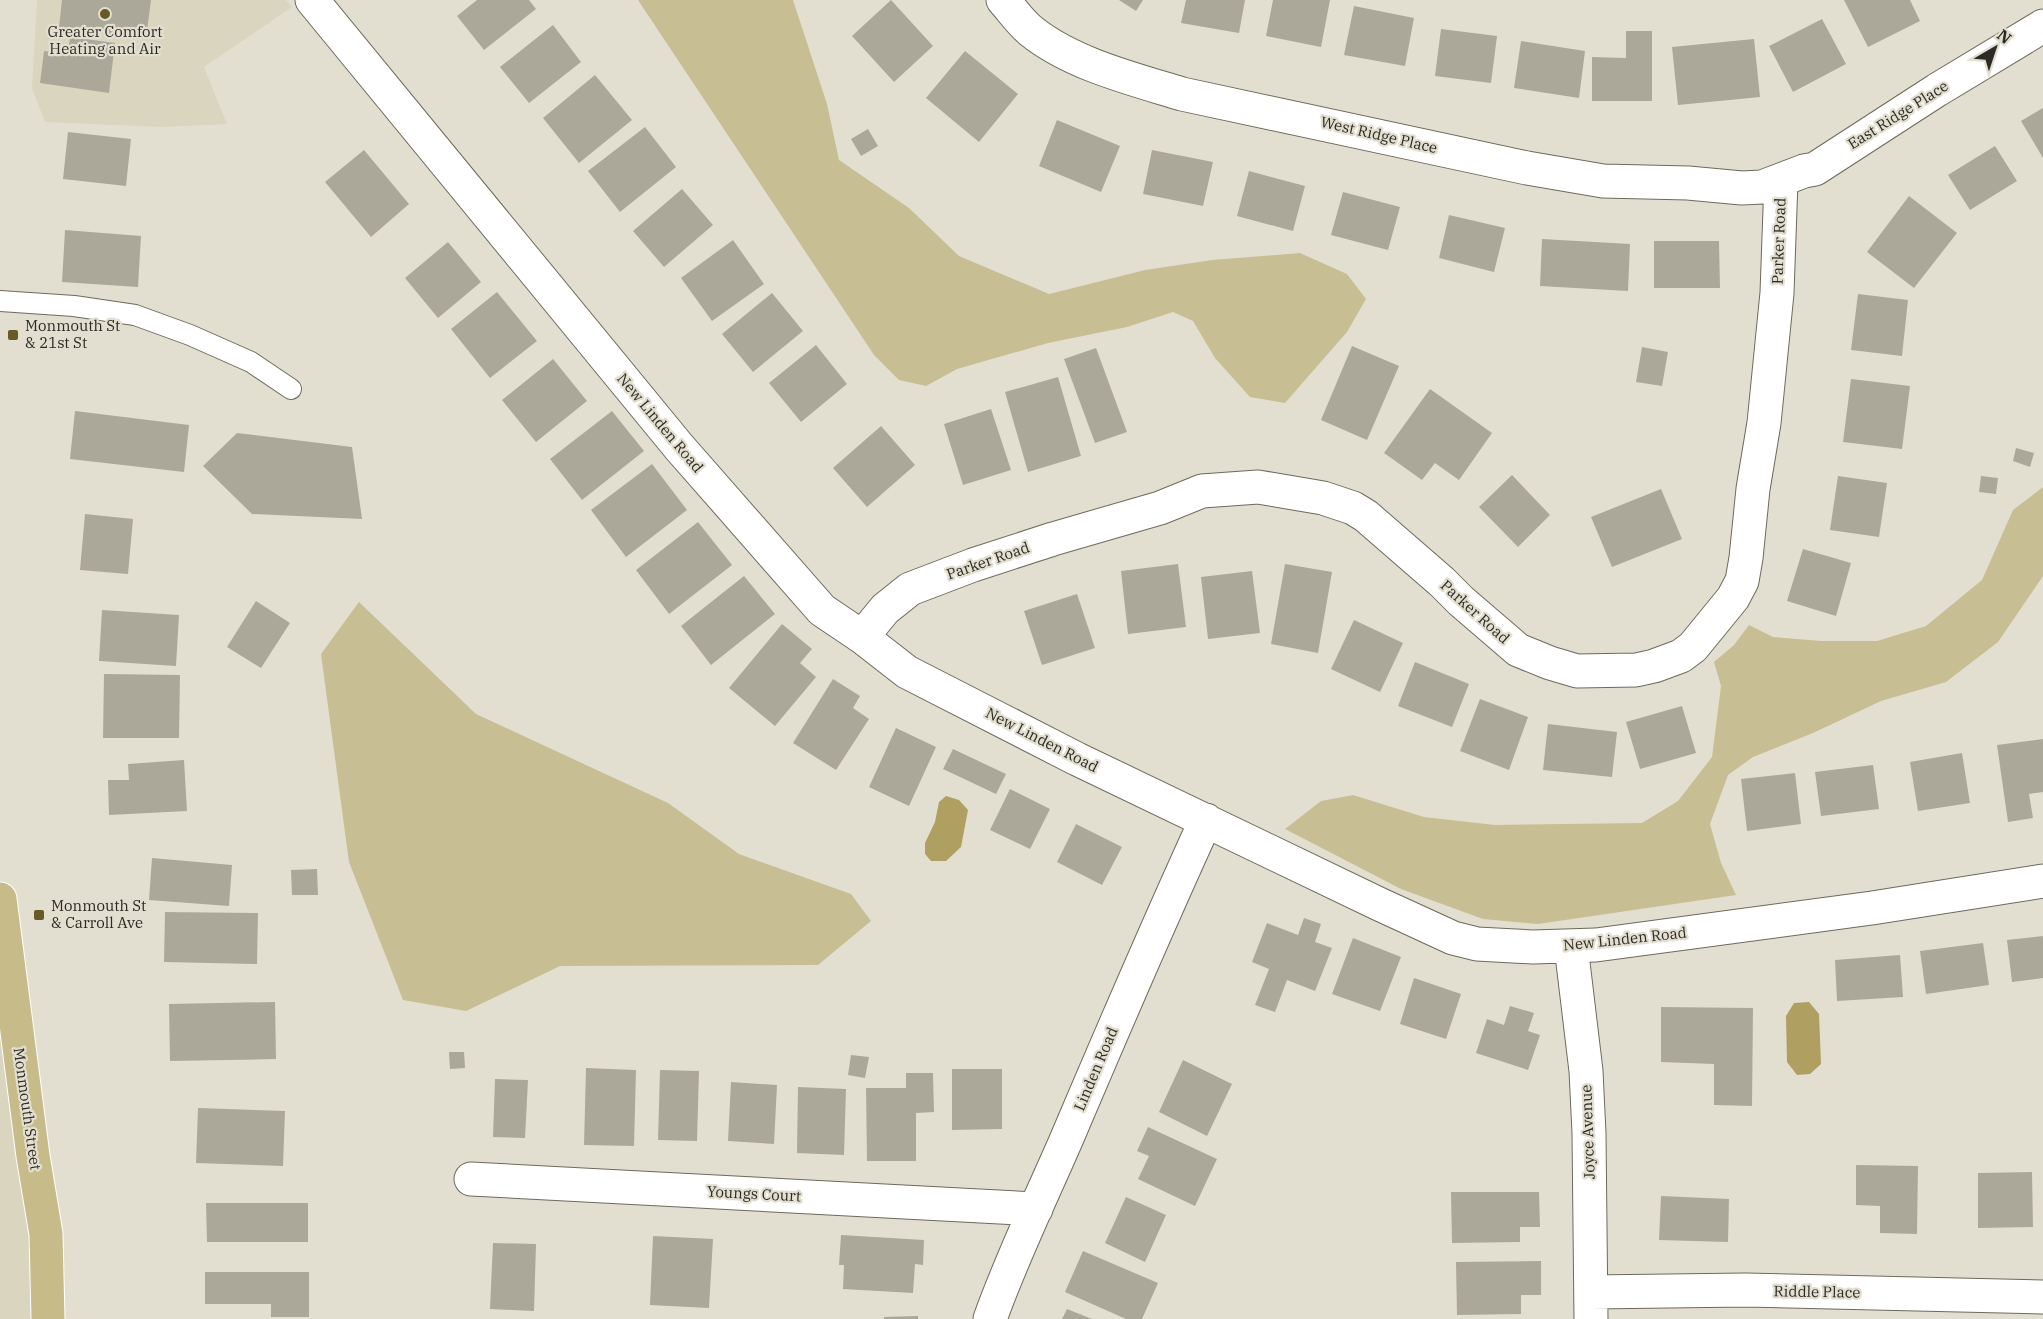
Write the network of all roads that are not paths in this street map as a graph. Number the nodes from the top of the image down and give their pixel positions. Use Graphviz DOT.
graph roads {
  1 [pos="312,0"];
  2 [pos="1003,0"];
  3 [pos="2043,26"];
  4 [pos="1781,181"];
  5 [pos="0,301"];
  6 [pos="291,389"];
  7 [pos="862,637"];
  8 [pos="1206,820"];
  9 [pos="2043,881"];
  10 [pos="0,899"];
  11 [pos="1571,946"];
  12 [pos="471,1179"];
  13 [pos="1036,1209"];
  14 [pos="2043,1297"];
  15 [pos="1591,1305"];
  16 [pos="48,1319"];
  17 [pos="990,1319"];
  1 -- 7 [label="street, New Linden Road"];
  2 -- 4 [label="street, West Ridge Place"];
  3 -- 4 [label="street, East Ridge Place"];
  4 -- 7 [label="street, Parker Road"];
  5 -- 6 [label="lane"];
  7 -- 8 [label="street, New Linden Road"];
  8 -- 11 [label="street, New Linden Road"];
  8 -- 13 [label="street, Linden Road"];
  9 -- 11 [label="street, New Linden Road"];
  10 -- 16 [label="main road, Monmouth Street"];
  11 -- 15 [label="street, Joyce Avenue"];
  12 -- 13 [label="street, Youngs Court"];
  13 -- 17 [label="street, Linden Road"];
  14 -- 15 [label="street, Riddle Place"];
}
